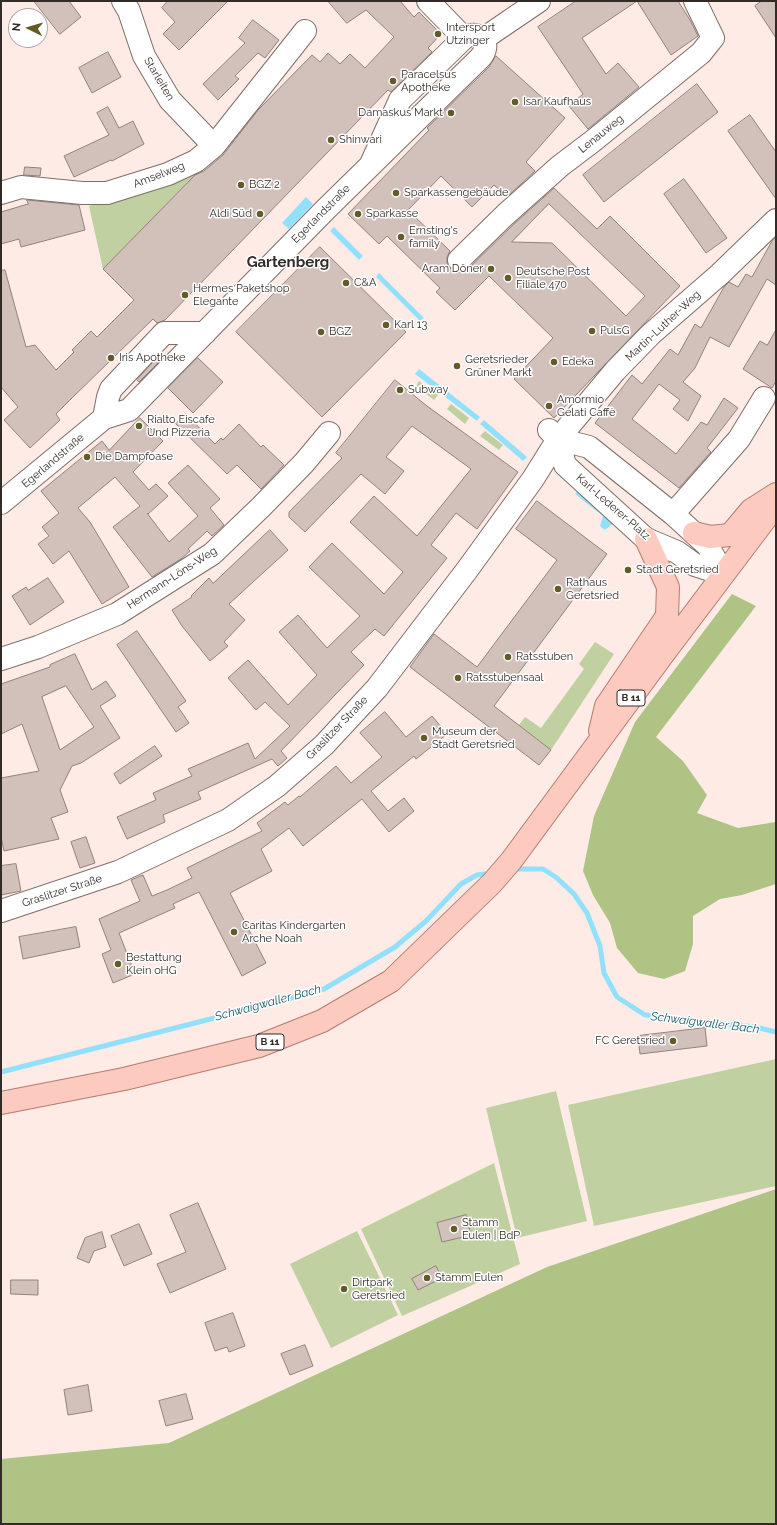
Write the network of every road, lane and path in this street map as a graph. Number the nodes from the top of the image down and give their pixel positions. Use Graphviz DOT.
graph roads {
  1 [pos="123,1"];
  2 [pos="428,1"];
  3 [pos="539,1"];
  4 [pos="695,1"];
  5 [pos="305,31"];
  6 [pos="473,38"];
  7 [pos="400,100"];
  8 [pos="416,122"];
  9 [pos="214,146"];
  10 [pos="371,164"];
  11 [pos="1,193"];
  12 [pos="776,220"];
  13 [pos="459,260"];
  14 [pos="164,333"];
  15 [pos="205,333"];
  16 [pos="182,356"];
  17 [pos="764,398"];
  18 [pos="104,418"];
  19 [pos="329,433"];
  20 [pos="553,434"];
  21 [pos="776,494"];
  22 [pos="1,503"];
  23 [pos="776,505"];
  24 [pos="673,514"];
  25 [pos="694,533"];
  26 [pos="646,539"];
  27 [pos="723,574"];
  28 [pos="1,659"];
  29 [pos="596,745"];
  30 [pos="1,911"];
  31 [pos="1,1103"];
  1 -- 9 [label="street, Starleiten"];
  2 -- 6 [label="street"];
  3 -- 6 [label="street, Egerlandstraße"];
  4 -- 13 [label="street, Lenauweg"];
  5 -- 9 [label="street, Amselweg"];
  6 -- 7 [label="street, Egerlandstraße"];
  6 -- 8 [label="street, Egerlandstraße"];
  7 -- 8 [label="street"];
  7 -- 10 [label="street, Egerlandstraße"];
  8 -- 10 [label="street, Egerlandstraße"];
  9 -- 11 [label="street, Amselweg"];
  10 -- 15 [label="street, Egerlandstraße"];
  12 -- 20 [label="street, Martin-Luther-Weg"];
  14 -- 15 [label="street"];
  14 -- 16 [label="street"];
  14 -- 18 [label="street"];
  15 -- 16 [label="street, Egerlandstraße"];
  16 -- 18 [label="street, Egerlandstraße"];
  17 -- 24 [label="street"];
  18 -- 22 [label="street, Egerlandstraße"];
  19 -- 28 [label="street, Hermann-Löns-Weg"];
  20 -- 24 [label="street"];
  20 -- 26 [label="street, Karl-Lederer-Platz"];
  20 -- 30 [label="street, Graslitzer Straße"];
  21 -- 25 [label="main road"];
  23 -- 27 [label="main road, B 11"];
  24 -- 25 [label="street"];
  25 -- 27 [label="street"];
  26 -- 27 [label="street, Karl-Lederer-Platz"];
  26 -- 29 [label="main road"];
  27 -- 29 [label="main road, B 11"];
  29 -- 31 [label="main road, B 11"];
}
